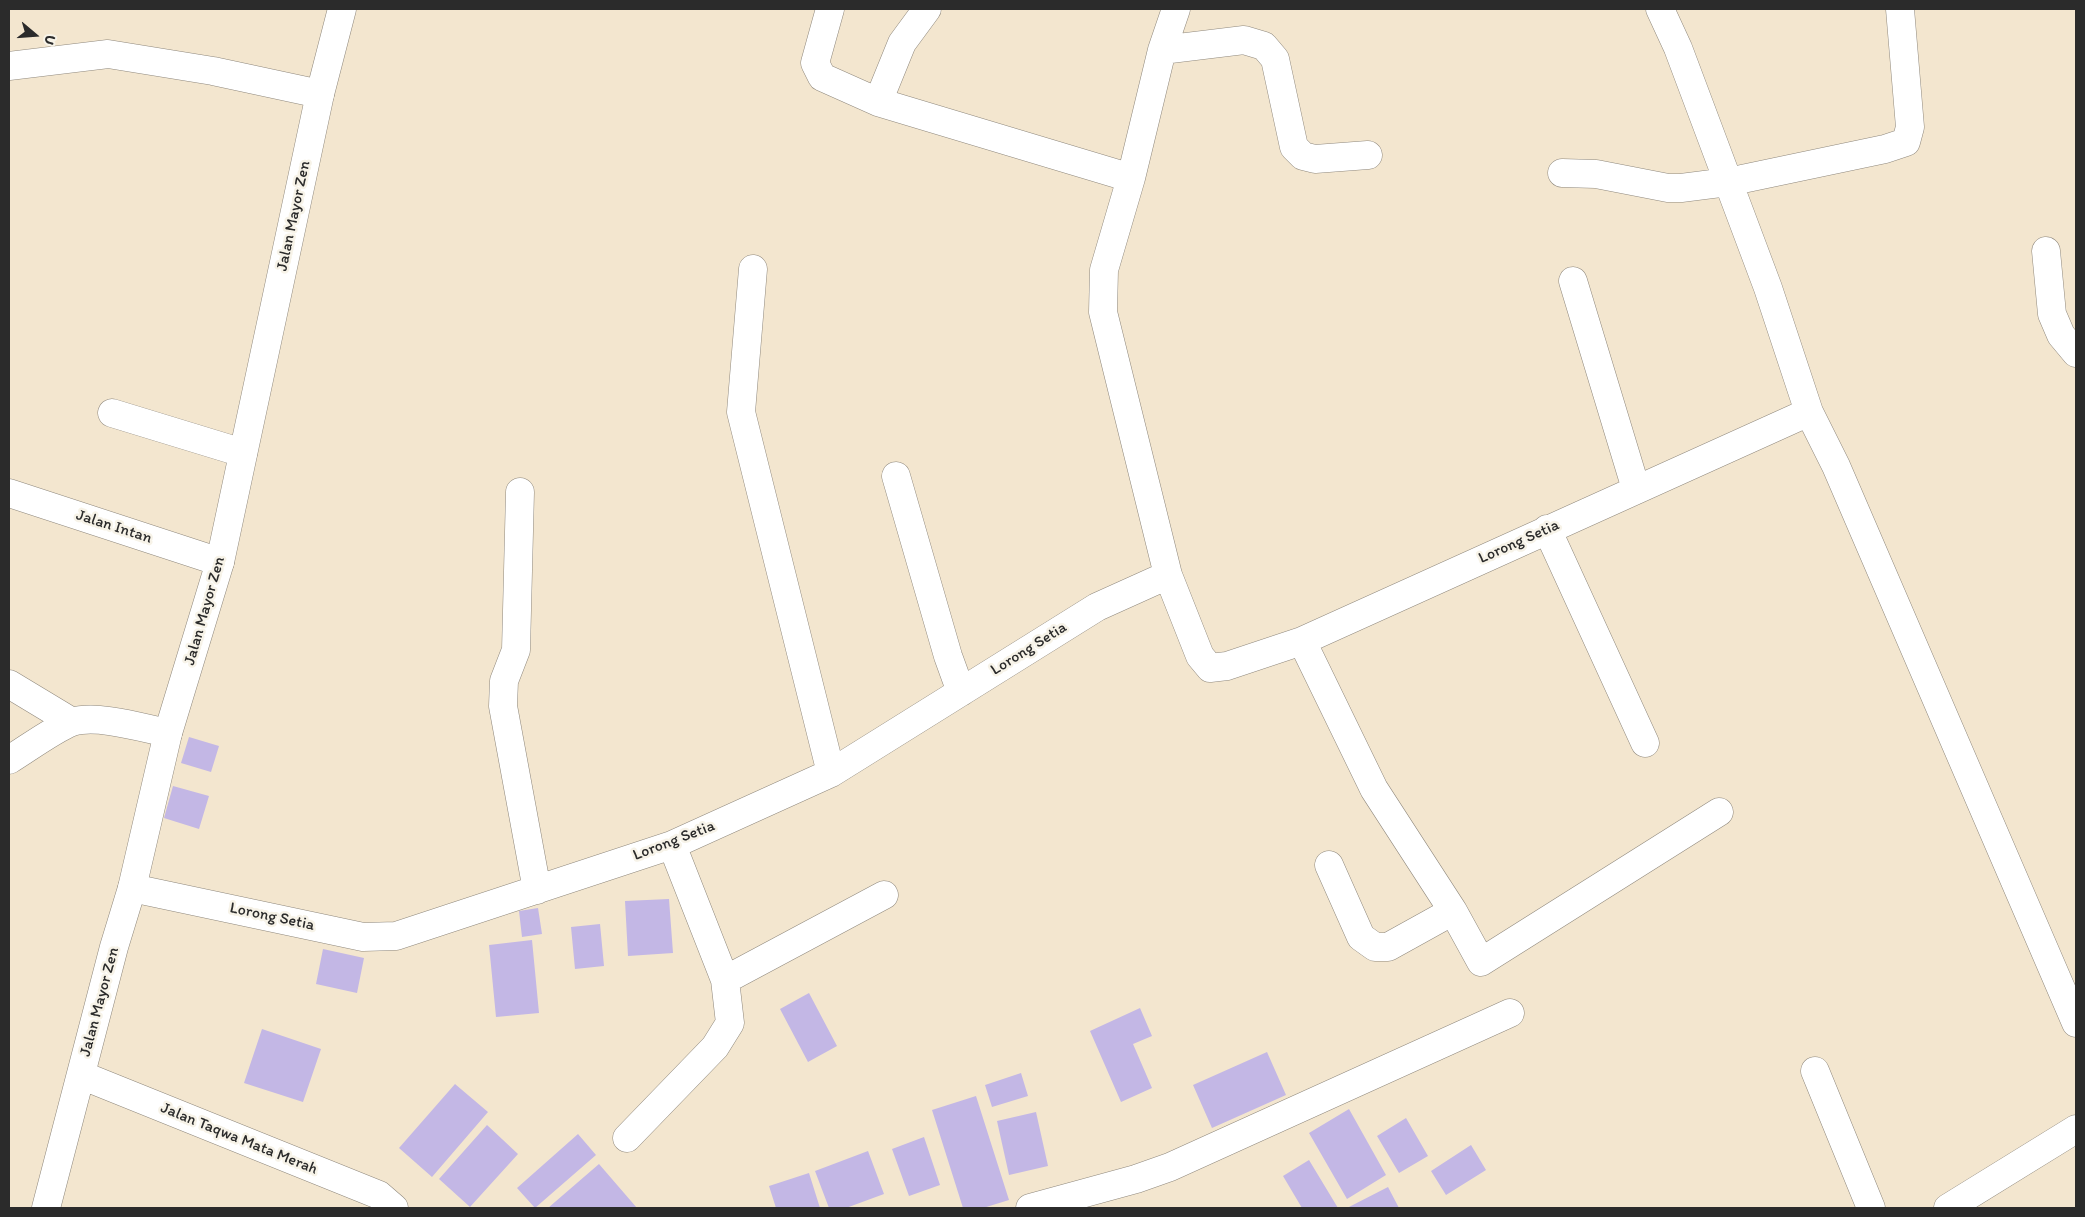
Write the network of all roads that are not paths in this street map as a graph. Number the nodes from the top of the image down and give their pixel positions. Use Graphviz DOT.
graph roads {
  1 [pos="342,9"];
  2 [pos="830,9"];
  3 [pos="927,9"];
  4 [pos="1176,9"];
  5 [pos="1660,9"];
  6 [pos="1900,9"];
  7 [pos="1162,50"];
  8 [pos="9,66"];
  9 [pos="320,94"];
  10 [pos="878,102"];
  11 [pos="1368,155"];
  12 [pos="1562,173"];
  13 [pos="1131,178"];
  14 [pos="1728,182"];
  15 [pos="2046,251"];
  16 [pos="753,268"];
  17 [pos="1573,281"];
  18 [pos="2076,353"];
  19 [pos="1809,412"];
  20 [pos="112,413"];
  21 [pos="243,453"];
  22 [pos="896,476"];
  23 [pos="1636,489"];
  24 [pos="520,492"];
  25 [pos="9,493"];
  26 [pos="1547,529"];
  27 [pos="220,562"];
  28 [pos="1168,575"];
  29 [pos="1302,640"];
  30 [pos="9,684"];
  31 [pos="961,692"];
  32 [pos="72,722"];
  33 [pos="168,733"];
  34 [pos="1645,743"];
  35 [pos="9,760"];
  36 [pos="831,773"];
  37 [pos="1719,812"];
  38 [pos="672,845"];
  39 [pos="1329,865"];
  40 [pos="132,888"];
  41 [pos="536,890"];
  42 [pos="884,895"];
  43 [pos="1453,911"];
  44 [pos="725,980"];
  45 [pos="1510,1013"];
  46 [pos="2076,1022"];
  47 [pos="1815,1071"];
  48 [pos="81,1075"];
  49 [pos="2076,1129"];
  50 [pos="627,1138"];
  51 [pos="46,1208"];
  52 [pos="394,1208"];
  53 [pos="1030,1208"];
  54 [pos="1871,1208"];
  55 [pos="1948,1208"];
  1 -- 9 [label="street, Jalan Mayor Zen"];
  2 -- 10 [label="street"];
  3 -- 10 [label="street"];
  4 -- 7 [label="street"];
  5 -- 14 [label="street"];
  6 -- 14 [label="street"];
  7 -- 11 [label="street"];
  7 -- 13 [label="street"];
  8 -- 9 [label="street"];
  9 -- 21 [label="street, Jalan Mayor Zen"];
  10 -- 13 [label="street"];
  12 -- 14 [label="street"];
  13 -- 28 [label="street"];
  14 -- 19 [label="street"];
  15 -- 18 [label="street"];
  16 -- 36 [label="street"];
  17 -- 23 [label="street"];
  19 -- 23 [label="street, Lorong Setia"];
  19 -- 46 [label="street"];
  20 -- 21 [label="street"];
  21 -- 27 [label="street, Jalan Mayor Zen"];
  22 -- 31 [label="street"];
  23 -- 26 [label="street, Lorong Setia"];
  24 -- 41 [label="street"];
  25 -- 27 [label="street, Jalan Intan"];
  26 -- 29 [label="street, Lorong Setia"];
  26 -- 34 [label="street"];
  27 -- 33 [label="street, Jalan Mayor Zen"];
  28 -- 29 [label="street, Lorong Setia"];
  28 -- 31 [label="street, Lorong Setia"];
  29 -- 43 [label="street"];
  30 -- 32 [label="street"];
  31 -- 36 [label="street, Lorong Setia"];
  32 -- 33 [label="street"];
  32 -- 35 [label="street"];
  33 -- 40 [label="street, Jalan Mayor Zen"];
  36 -- 38 [label="street, Lorong Setia"];
  37 -- 43 [label="street"];
  38 -- 41 [label="street, Lorong Setia"];
  38 -- 44 [label="street"];
  39 -- 43 [label="street"];
  40 -- 41 [label="street, Lorong Setia"];
  40 -- 48 [label="street, Jalan Mayor Zen"];
  42 -- 44 [label="street"];
  44 -- 50 [label="street"];
  45 -- 53 [label="street"];
  47 -- 54 [label="street"];
  48 -- 51 [label="street, Jalan Mayor Zen"];
  48 -- 52 [label="street, Jalan Taqwa Mata Merah"];
  49 -- 55 [label="street"];
}
